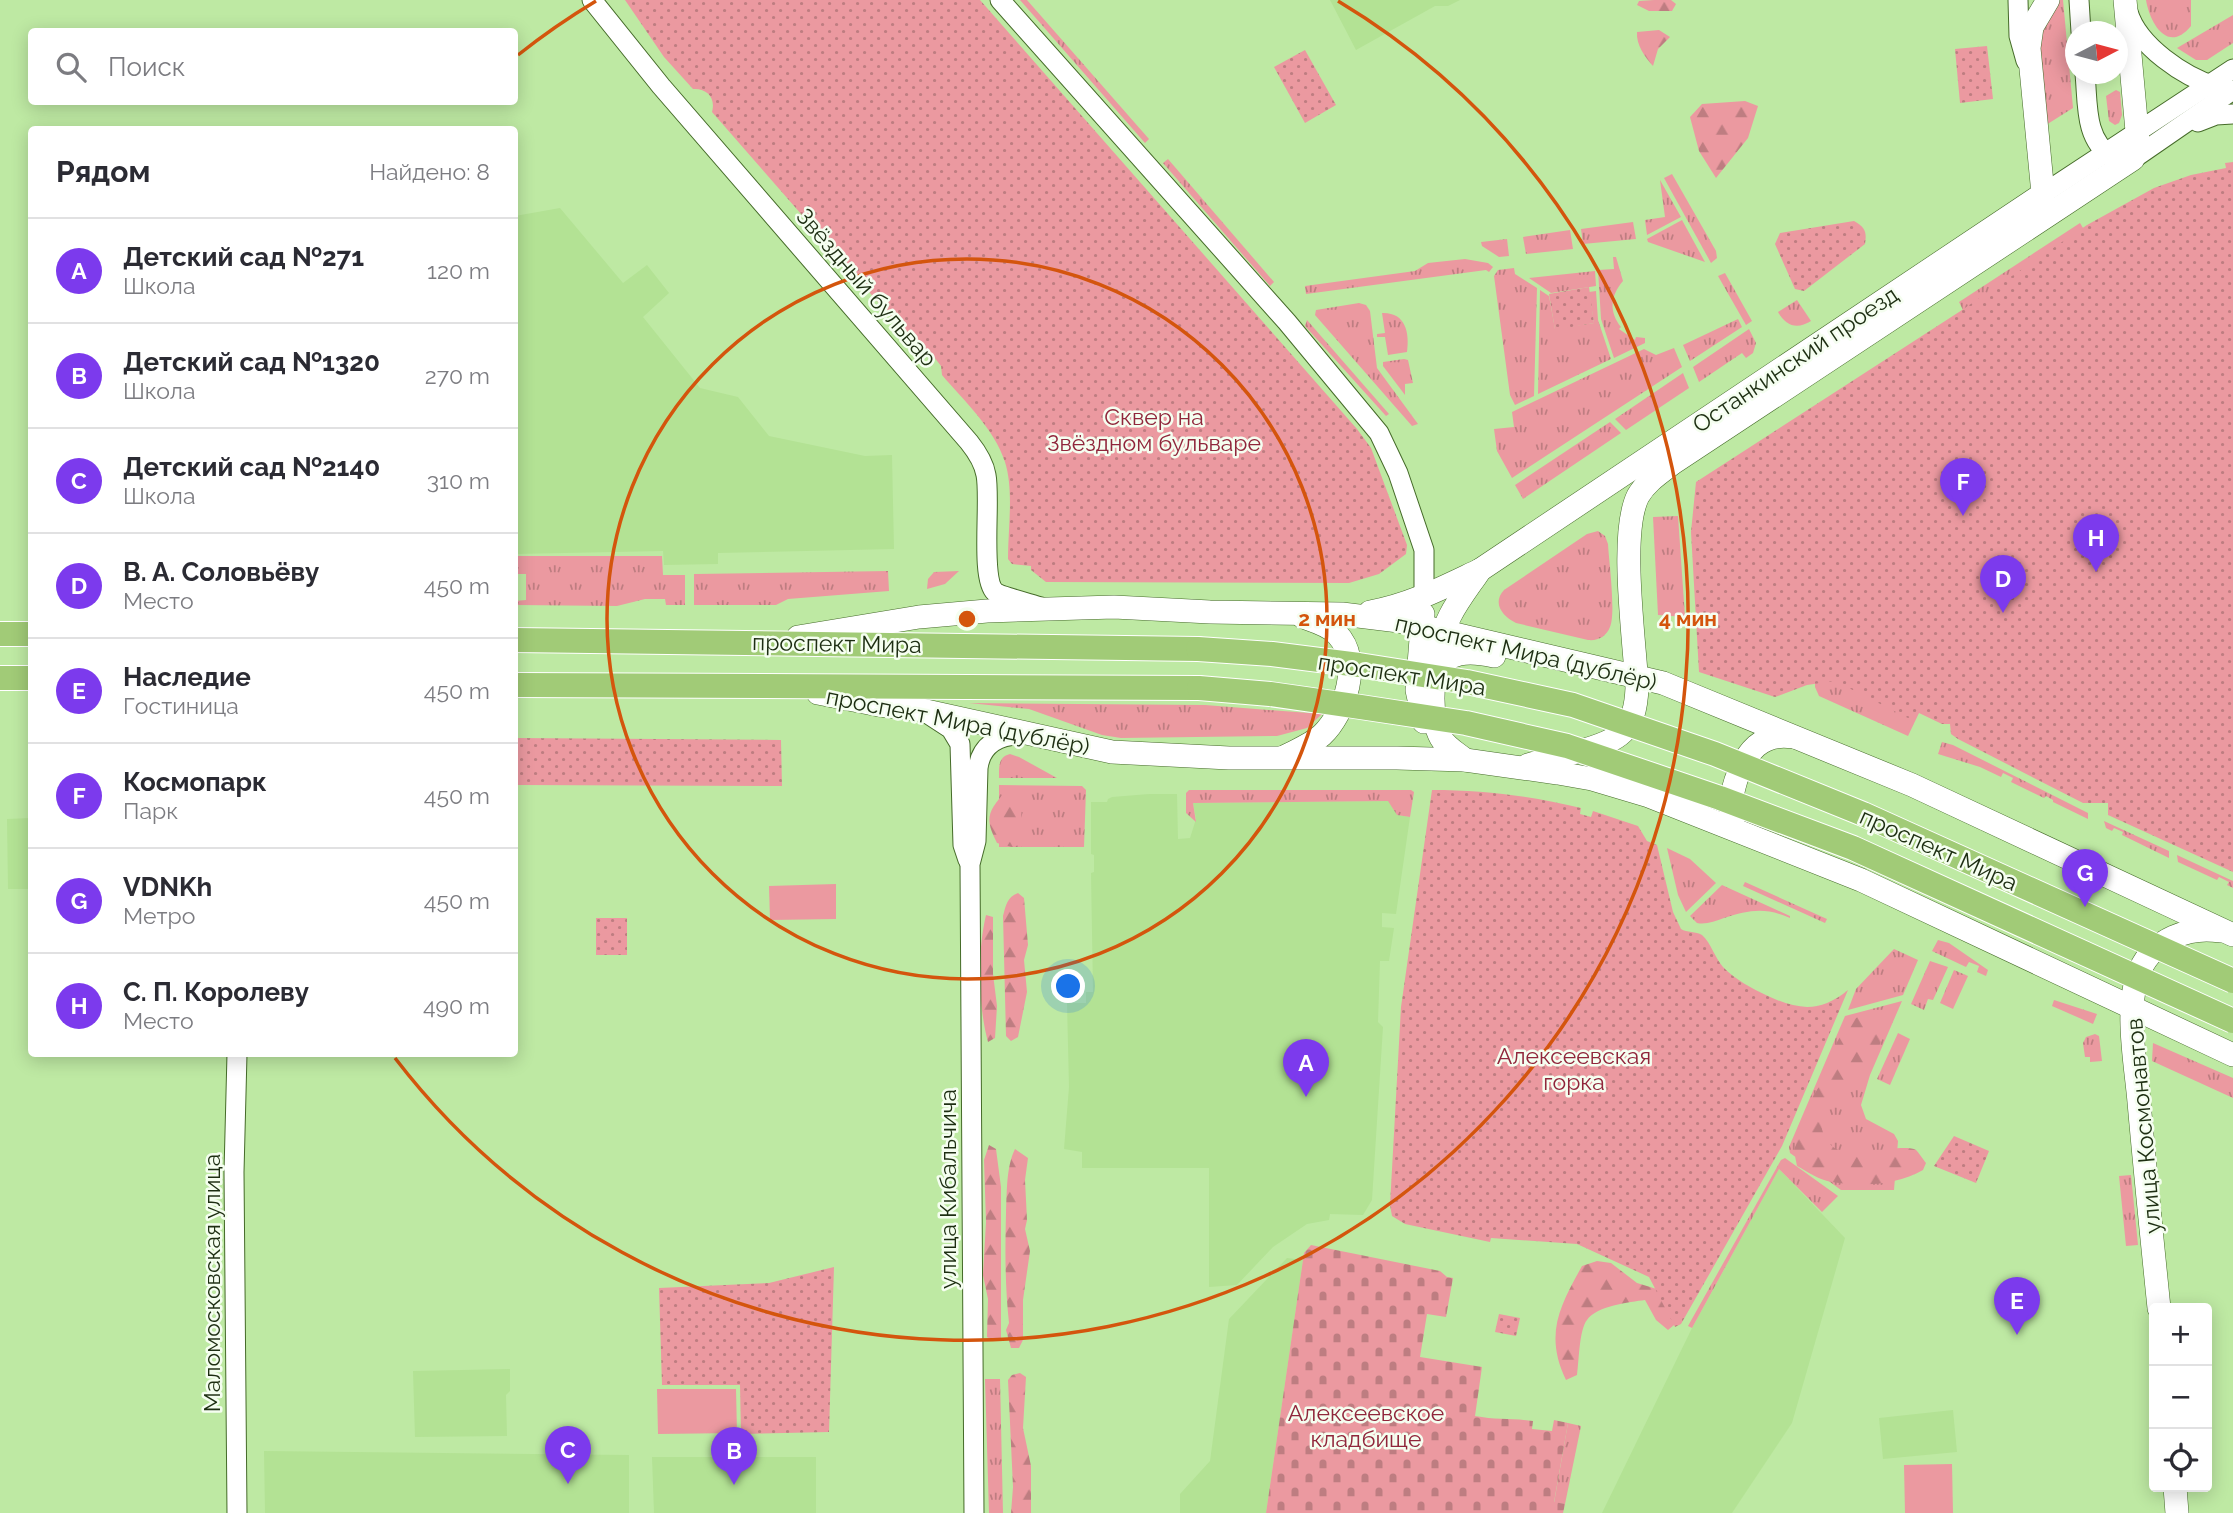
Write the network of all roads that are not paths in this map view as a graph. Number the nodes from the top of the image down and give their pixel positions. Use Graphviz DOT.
graph roads {
  1 [pos="592,0"];
  2 [pos="1000,0"];
  3 [pos="2018,0"];
  4 [pos="2048,0"];
  5 [pos="2079,0"];
  6 [pos="2125,0"];
  7 [pos="2080,21"];
  8 [pos="2233,69"];
  9 [pos="2032,83"];
  10 [pos="2086,84"];
  11 [pos="2208,84"];
  12 [pos="2232,91"];
  13 [pos="2233,114"];
  14 [pos="2137,132"];
  15 [pos="2163,139"];
  16 [pos="2106,153"];
  17 [pos="2133,159"];
  18 [pos="2043,194"];
  19 [pos="1480,570"];
  20 [pos="1424,597"];
  21 [pos="1049,609"];
  22 [pos="1294,614"];
  23 [pos="1342,614"];
  24 [pos="1422,627"];
  25 [pos="1444,632"];
  26 [pos="0,634"];
  27 [pos="28,634"];
  28 [pos="518,640"];
  29 [pos="769,642"];
  30 [pos="1543,654"];
  31 [pos="1637,676"];
  32 [pos="1436,677"];
  33 [pos="0,678"];
  34 [pos="28,678"];
  35 [pos="518,685"];
  36 [pos="783,686"];
  37 [pos="917,709"];
  38 [pos="1038,735"];
  39 [pos="1795,737"];
  40 [pos="1282,759"];
  41 [pos="1465,760"];
  42 [pos="1521,767"];
  43 [pos="1745,835"];
  44 [pos="970,864"];
  45 [pos="2233,935"];
  46 [pos="2233,981"];
  47 [pos="2133,1010"];
  48 [pos="2233,1021"];
  49 [pos="2233,1055"];
  50 [pos="237,1057"];
  51 [pos="2159,1303"];
  52 [pos="2175,1492"];
  53 [pos="237,1513"];
  54 [pos="974,1513"];
  55 [pos="2177,1513"];
  1 -- 21 [label="street, Звёздный бульвар"];
  2 -- 20 [label="street"];
  3 -- 9 [label="street"];
  4 -- 9 [label="main road"];
  5 -- 7 [label="street"];
  6 -- 11 [label="street"];
  6 -- 14 [label="main road"];
  8 -- 11 [label="street, Останкинский проезд"];
  9 -- 18 [label="main road"];
  10 -- 16 [label="street"];
  11 -- 12 [label="street"];
  11 -- 14 [label="street, Останкинский проезд"];
  12 -- 15 [label="street, Останкинский проезд"];
  13 -- 15 [label="street"];
  14 -- 16 [label="street, Останкинский проезд"];
  14 -- 17 [label="main road"];
  15 -- 17 [label="street, Останкинский проезд"];
  16 -- 17 [label="street"];
  16 -- 18 [label="street, Останкинский проезд"];
  17 -- 31 [label="main road, Останкинский проезд"];
  18 -- 19 [label="main road, Останкинский проезд"];
  19 -- 20 [label="main road, Останкинский проезд"];
  19 -- 25 [label="main road"];
  20 -- 23 [label="main road, Останкинский проезд"];
  20 -- 24 [label="main road"];
  21 -- 22 [label="main road, проспект Мира (дублёр)"];
  21 -- 29 [label="main road, проспект Мира (дублёр)"];
  22 -- 23 [label="main road, проспект Мира (дублёр)"];
  22 -- 40 [label="main road"];
  23 -- 24 [label="main road, проспект Мира (дублёр)"];
  24 -- 25 [label="main road, проспект Мира (дублёр)"];
  24 -- 41 [label="main road"];
  25 -- 30 [label="main road, проспект Мира (дублёр)"];
  25 -- 32 [label="main road"];
  26 -- 27 [label="main road"];
  28 -- 29 [label="main road, проспект Мира"];
  29 -- 46 [label="main road, проспект Мира, bridge"];
  30 -- 31 [label="main road, проспект Мира (дублёр)"];
  30 -- 32 [label="main road"];
  31 -- 39 [label="main road, проспект Мира (дублёр)"];
  31 -- 42 [label="main road, Останкинский проезд"];
  32 -- 41 [label="main road"];
  33 -- 34 [label="main road"];
  35 -- 36 [label="main road, проспект Мира"];
  36 -- 37 [label="main road, проспект Мира (дублёр)"];
  36 -- 48 [label="main road, проспект Мира, bridge"];
  37 -- 38 [label="main road, проспект Мира (дублёр)"];
  37 -- 44 [label="street, улица Кибальчича"];
  38 -- 40 [label="main road, проспект Мира (дублёр)"];
  38 -- 44 [label="street, улица Кибальчича"];
  39 -- 43 [label="main road"];
  39 -- 45 [label="main road, проспект Мира (дублёр)"];
  40 -- 41 [label="main road, проспект Мира (дублёр)"];
  41 -- 42 [label="main road, проспект Мира (дублёр)"];
  42 -- 43 [label="main road, проспект Мира (дублёр)"];
  43 -- 47 [label="main road, проспект Мира (дублёр)"];
  44 -- 54 [label="street, улица Кибальчича"];
  45 -- 47 [label="main road, улица Космонавтов"];
  47 -- 49 [label="main road, проспект Мира (дублёр)"];
  47 -- 51 [label="main road, улица Космонавтов"];
  50 -- 53 [label="street, Маломосковская улица"];
  52 -- 55 [label="main road"];
}
